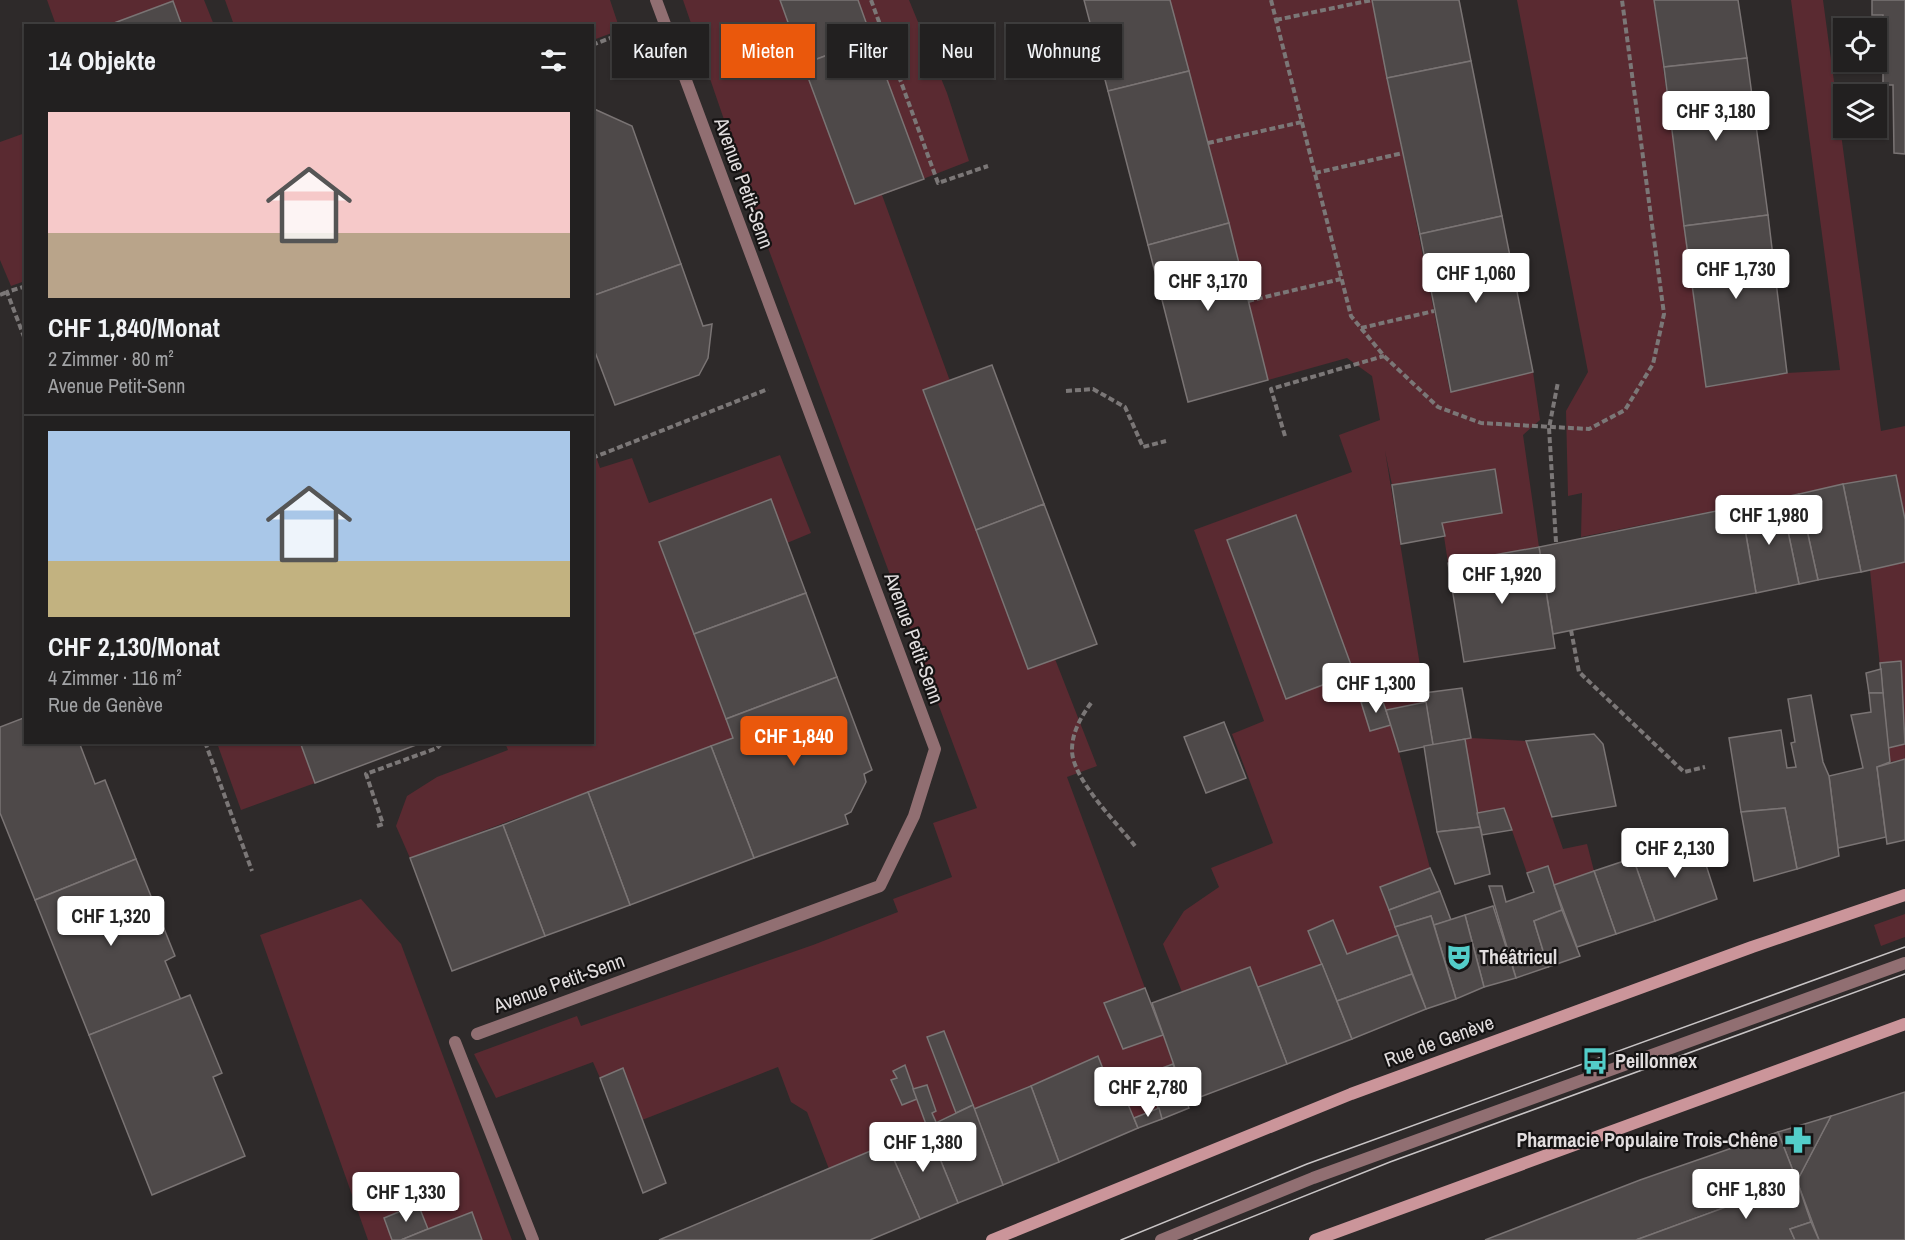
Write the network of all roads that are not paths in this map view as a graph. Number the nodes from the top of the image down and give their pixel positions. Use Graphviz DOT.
graph roads {
  1 [pos="656,0"];
  2 [pos="1905,895"];
  3 [pos="1905,963"];
  4 [pos="1905,1024"];
  5 [pos="477,1034"];
  6 [pos="455,1042"];
  7 [pos="533,1240"];
  8 [pos="992,1240"];
  9 [pos="1161,1240"];
  10 [pos="1315,1240"];
  1 -- 5 [label="street, Avenue Petit-Senn"];
  2 -- 8 [label="main road, Rue de Genève"];
  3 -- 9 [label="street"];
  4 -- 10 [label="main road"];
  6 -- 7 [label="street"];
}
